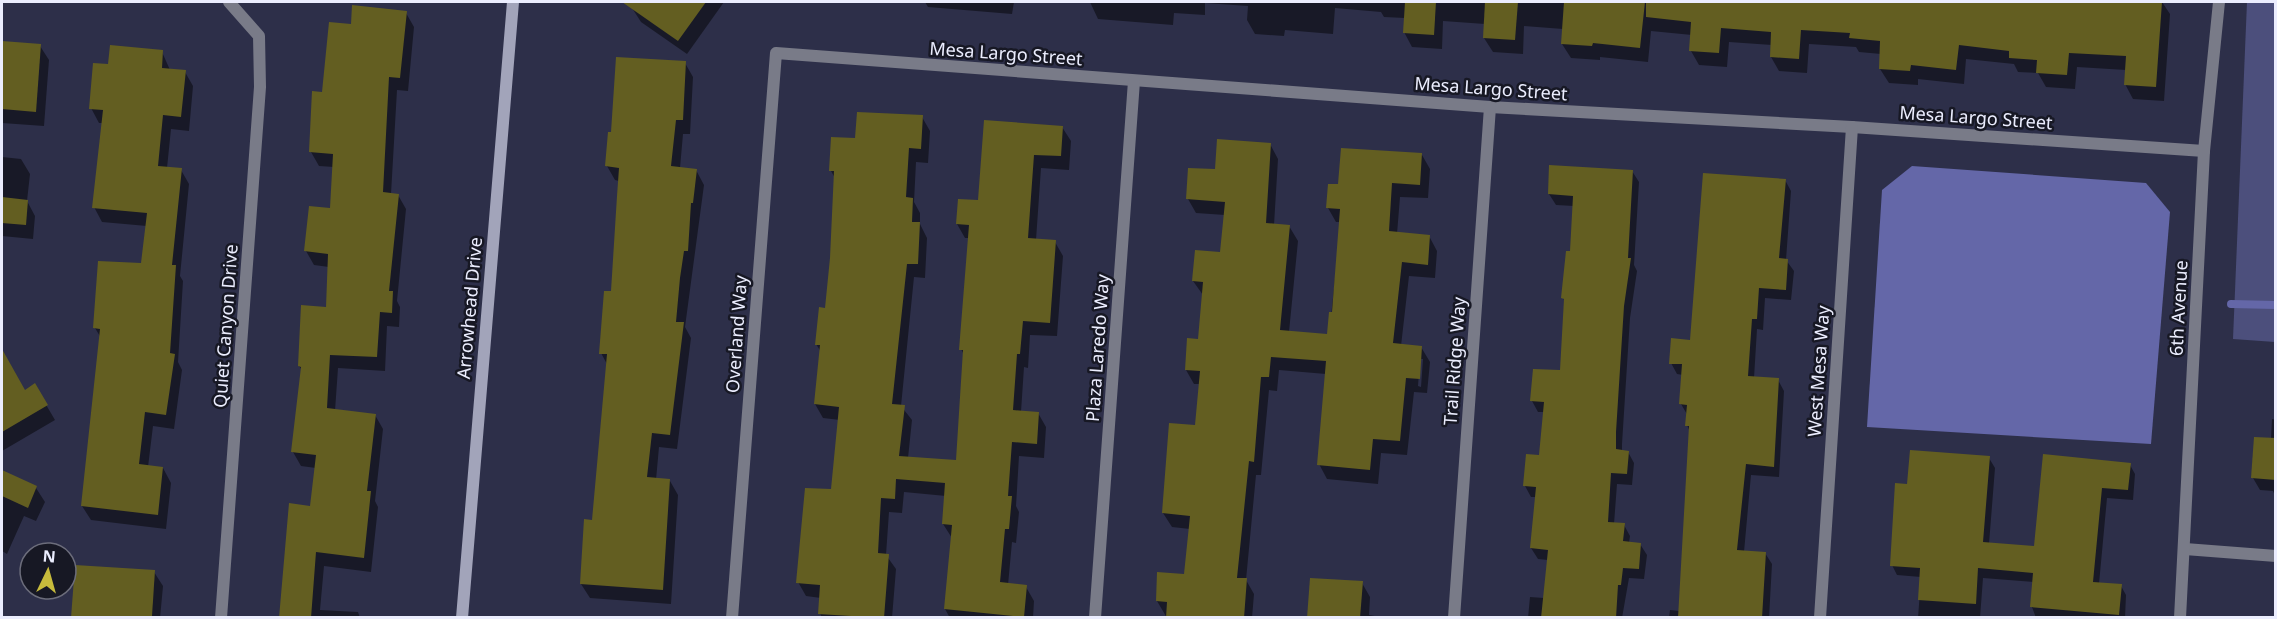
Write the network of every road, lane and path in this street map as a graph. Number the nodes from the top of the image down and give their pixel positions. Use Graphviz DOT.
graph roads {
  1 [pos="229,2"];
  2 [pos="513,2"];
  3 [pos="2219,2"];
  4 [pos="776,54"];
  5 [pos="1134,81"];
  6 [pos="1490,107"];
  7 [pos="1852,127"];
  8 [pos="2204,151"];
  9 [pos="2185,549"];
  10 [pos="2276,556"];
  11 [pos="221,618"];
  12 [pos="462,618"];
  13 [pos="732,618"];
  14 [pos="1095,618"];
  15 [pos="1454,618"];
  16 [pos="1820,618"];
  17 [pos="2180,618"];
  1 -- 11 [label="street, Quiet Canyon Drive"];
  2 -- 12 [label="main road, Arrowhead Drive"];
  3 -- 8 [label="street, 6th Avenue"];
  4 -- 5 [label="street, Mesa Largo Street"];
  4 -- 13 [label="street, Overland Way"];
  5 -- 6 [label="street, Mesa Largo Street"];
  5 -- 14 [label="street, Plaza Laredo Way"];
  6 -- 7 [label="street, Mesa Largo Street"];
  6 -- 15 [label="street, Trail Ridge Way"];
  7 -- 8 [label="street, Mesa Largo Street"];
  7 -- 16 [label="street, West Mesa Way"];
  8 -- 9 [label="street, 6th Avenue"];
  9 -- 10 [label="street"];
  9 -- 17 [label="street, 6th Avenue"];
}
